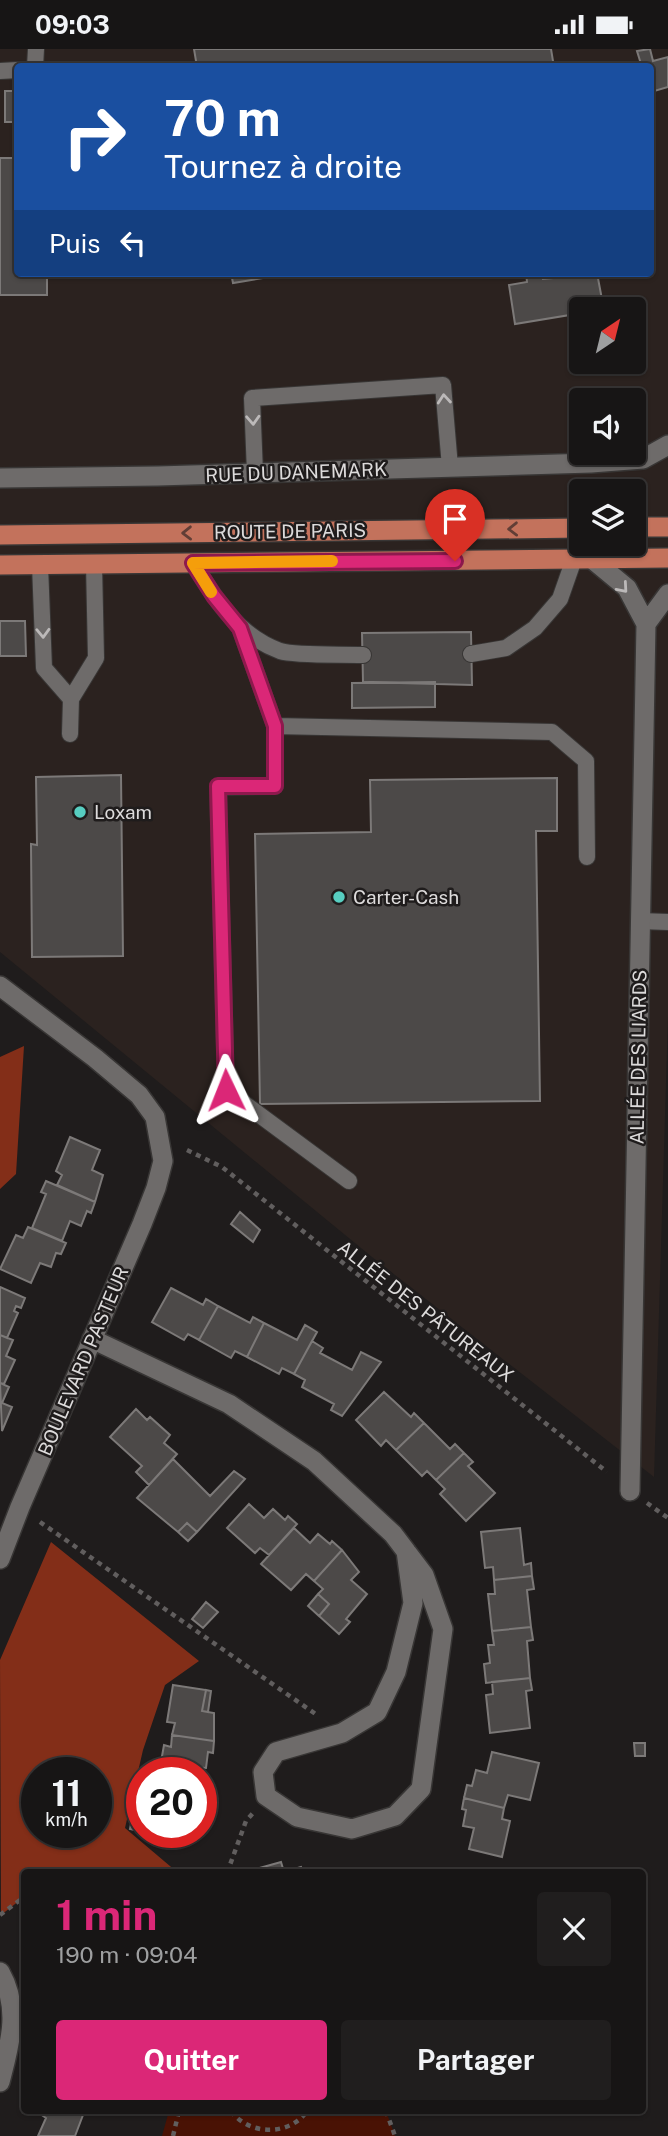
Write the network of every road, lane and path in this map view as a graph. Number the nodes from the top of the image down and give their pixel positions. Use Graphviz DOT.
graph roads {
  1 [pos="668,446"];
  2 [pos="450,467"];
  3 [pos="256,473"];
  4 [pos="0,478"];
  5 [pos="646,527"];
  6 [pos="668,527"];
  7 [pos="569,528"];
  8 [pos="0,535"];
  9 [pos="668,558"];
  10 [pos="583,559"];
  11 [pos="193,563"];
  12 [pos="94,564"];
  13 [pos="0,565"];
  14 [pos="40,565"];
  15 [pos="668,593"];
  16 [pos="646,624"];
  17 [pos="240,628"];
  18 [pos="471,654"];
  19 [pos="363,655"];
  20 [pos="71,699"];
  21 [pos="275,726"];
  22 [pos="70,734"];
  23 [pos="587,857"];
  24 [pos="640,921"];
  25 [pos="668,922"];
  26 [pos="0,986"];
  27 [pos="161,1138"];
  28 [pos="349,1181"];
  29 [pos="92,1339"];
  30 [pos="630,1490"];
  31 [pos="20,1507"];
  32 [pos="668,1518"];
  33 [pos="406,1551"];
  34 [pos="0,1559"];
  35 [pos="342,1733"];
  36 [pos="266,1796"];
  37 [pos="228,1869"];
  38 [pos="21,1899"];
  39 [pos="0,1915"];
  40 [pos="0,1972"];
  41 [pos="0,2082"];
  42 [pos="178,2114"];
  43 [pos="233,2114"];
  44 [pos="305,2114"];
  45 [pos="387,2114"];
  46 [pos="173,2136"];
  47 [pos="396,2136"];
  1 -- 2 [label="street, RUE DU DANEMARK"];
  2 -- 3 [label="street, RUE DU DANEMARK"];
  2 -- 3 [label="lane, one-way"];
  3 -- 4 [label="street, RUE DU DANEMARK"];
  5 -- 6 [label="main road"];
  7 -- 8 [label="main road, ROUTE DE PARIS, one-way"];
  9 -- 10 [label="main road, ROUTE DE PARIS"];
  10 -- 11 [label="main road, ROUTE DE PARIS"];
  10 -- 16 [label="street, one-way"];
  10 -- 18 [label="lane"];
  11 -- 12 [label="main road, ROUTE DE PARIS"];
  11 -- 17 [label="lane"];
  12 -- 14 [label="main road, ROUTE DE PARIS"];
  12 -- 20 [label="lane"];
  13 -- 14 [label="main road, ROUTE DE PARIS"];
  14 -- 20 [label="lane, one-way"];
  15 -- 16 [label="street"];
  16 -- 24 [label="street, ALLÉE DES LIARDS"];
  17 -- 19 [label="lane"];
  17 -- 21 [label="lane"];
  20 -- 22 [label="lane"];
  21 -- 23 [label="lane"];
  21 -- 28 [label="lane"];
  24 -- 25 [label="lane"];
  24 -- 30 [label="street, ALLÉE DES LIARDS"];
  26 -- 27 [label="street"];
  27 -- 29 [label="street, BOULEVARD PASTEUR"];
  27 -- 30 [label="path, ALLÉE DES PÂTUREAUX"];
  29 -- 31 [label="street, BOULEVARD PASTEUR"];
  29 -- 33 [label="street"];
  30 -- 32 [label="path, ALLÉE DES PÂTUREAUX"];
  31 -- 34 [label="street, BOULEVARD PASTEUR"];
  31 -- 35 [label="path"];
  33 -- 35 [label="street"];
  33 -- 36 [label="street"];
  35 -- 36 [label="street"];
  36 -- 37 [label="path"];
  38 -- 39 [label="path"];
  40 -- 41 [label="street"];
  42 -- 46 [label="path"];
  43 -- 44 [label="path"];
  45 -- 47 [label="path"];
}
